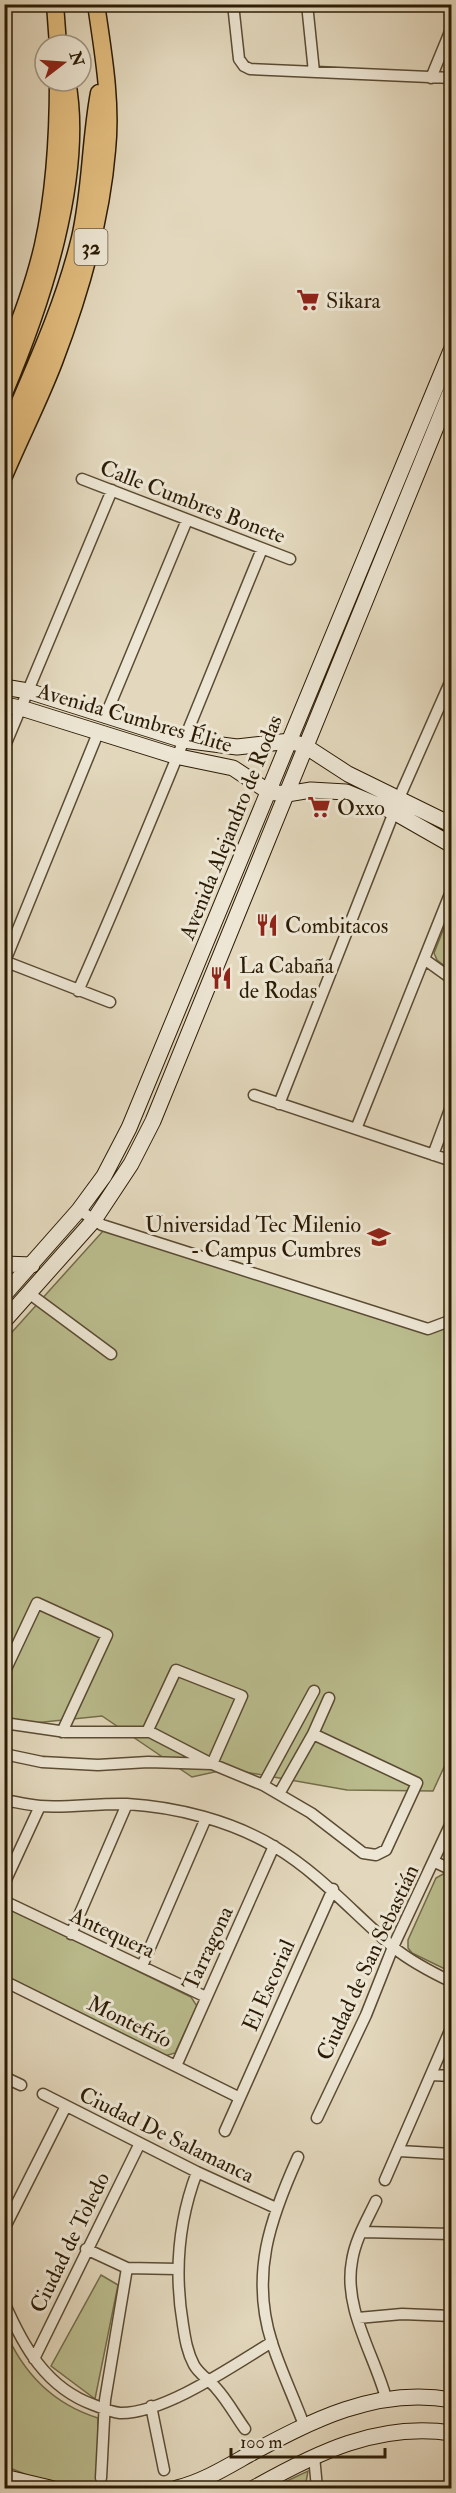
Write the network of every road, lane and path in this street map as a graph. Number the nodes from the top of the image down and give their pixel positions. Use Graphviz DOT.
graph roads {
  1 [pos="56,4"];
  2 [pos="96,4"];
  3 [pos="233,4"];
  4 [pos="307,4"];
  5 [pos="452,27"];
  6 [pos="58,33"];
  7 [pos="314,72"];
  8 [pos="105,73"];
  9 [pos="430,78"];
  10 [pos="452,78"];
  11 [pos="64,93"];
  12 [pos="67,93"];
  13 [pos="452,348"];
  14 [pos="4,362"];
  15 [pos="452,388"];
  16 [pos="4,393"];
  17 [pos="4,439"];
  18 [pos="4,476"];
  19 [pos="82,479"];
  20 [pos="112,490"];
  21 [pos="187,520"];
  22 [pos="262,549"];
  23 [pos="290,559"];
  24 [pos="452,678"];
  25 [pos="4,687"];
  26 [pos="28,692"];
  27 [pos="4,705"];
  28 [pos="21,708"];
  29 [pos="105,717"];
  30 [pos="99,733"];
  31 [pos="183,740"];
  32 [pos="290,741"];
  33 [pos="306,746"];
  34 [pos="4,748"];
  35 [pos="175,756"];
  36 [pos="269,792"];
  37 [pos="287,794"];
  38 [pos="397,805"];
  39 [pos="452,825"];
  40 [pos="451,847"];
  41 [pos="452,889"];
  42 [pos="424,959"];
  43 [pos="5,961"];
  44 [pos="452,979"];
  45 [pos="78,991"];
  46 [pos="110,1002"];
  47 [pos="154,1073"];
  48 [pos="254,1095"];
  49 [pos="164,1096"];
  50 [pos="279,1104"];
  51 [pos="452,1104"];
  52 [pos="356,1129"];
  53 [pos="433,1155"];
  54 [pos="452,1161"];
  55 [pos="79,1210"];
  56 [pos="94,1220"];
  57 [pos="4,1264"];
  58 [pos="32,1265"];
  59 [pos="30,1294"];
  60 [pos="4,1295"];
  61 [pos="452,1320"];
  62 [pos="4,1321"];
  63 [pos="111,1354"];
  64 [pos="4,1672"];
  65 [pos="314,1690"];
  66 [pos="329,1698"];
  67 [pos="4,1723"];
  68 [pos="62,1732"];
  69 [pos="147,1732"];
  70 [pos="314,1734"];
  71 [pos="4,1754"];
  72 [pos="213,1764"];
  73 [pos="264,1785"];
  74 [pos="279,1794"];
  75 [pos="4,1800"];
  76 [pos="127,1804"];
  77 [pos="40,1806"];
  78 [pos="206,1818"];
  79 [pos="452,1821"];
  80 [pos="274,1846"];
  81 [pos="435,1862"];
  82 [pos="452,1870"];
  83 [pos="4,1884"];
  84 [pos="333,1889"];
  85 [pos="4,1901"];
  86 [pos="71,1934"];
  87 [pos="393,1947"];
  88 [pos="142,1966"];
  89 [pos="4,1981"];
  90 [pos="452,1982"];
  91 [pos="206,1996"];
  92 [pos="452,2026"];
  93 [pos="176,2066"];
  94 [pos="431,2075"];
  95 [pos="452,2076"];
  96 [pos="4,2078"];
  97 [pos="21,2085"];
  98 [pos="43,2094"];
  99 [pos="238,2097"];
  100 [pos="66,2106"];
  101 [pos="317,2118"];
  102 [pos="225,2131"];
  103 [pos="140,2143"];
  104 [pos="399,2151"];
  105 [pos="452,2154"];
  106 [pos="298,2157"];
  107 [pos="197,2172"];
  108 [pos="385,2180"];
  109 [pos="376,2201"];
  110 [pos="276,2208"];
  111 [pos="4,2229"];
  112 [pos="362,2232"];
  113 [pos="452,2234"];
  114 [pos="86,2249"];
  115 [pos="127,2268"];
  116 [pos="177,2269"];
  117 [pos="4,2302"];
  118 [pos="452,2316"];
  119 [pos="358,2318"];
  120 [pos="272,2342"];
  121 [pos="34,2359"];
  122 [pos="208,2381"];
  123 [pos="386,2398"];
  124 [pos="452,2400"];
  125 [pos="151,2406"];
  126 [pos="105,2409"];
  127 [pos="304,2425"];
  128 [pos="245,2429"];
  129 [pos="452,2433"];
  130 [pos="314,2456"];
  131 [pos="164,2470"];
  132 [pos="4,2476"];
  133 [pos="101,2478"];
  134 [pos="50,2488"];
  135 [pos="177,2488"];
  136 [pos="254,2488"];
  137 [pos="317,2488"];
  1 -- 6 [label="main road"];
  2 -- 8 [label="main road, 32"];
  3 -- 7 [label="street"];
  4 -- 7 [label="street"];
  5 -- 9 [label="street"];
  7 -- 9 [label="street"];
  8 -- 17 [label="main road"];
  8 -- 18 [label="main road, 32"];
  9 -- 10 [label="street"];
  11 -- 14 [label="main road, 32"];
  12 -- 16 [label="main road"];
  13 -- 32 [label="street, Avenida Alejandro de Rodas"];
  15 -- 33 [label="street, Avenida Alejandro de Rodas"];
  19 -- 20 [label="street, Calle Cumbres Bonete"];
  20 -- 21 [label="street, Calle Cumbres Bonete"];
  20 -- 26 [label="street"];
  21 -- 22 [label="street, Calle Cumbres Bonete"];
  21 -- 29 [label="street"];
  22 -- 23 [label="street, Calle Cumbres Bonete"];
  22 -- 31 [label="street"];
  24 -- 38 [label="street"];
  25 -- 26 [label="street, Avenida Cumbres Élite"];
  26 -- 28 [label="street"];
  26 -- 29 [label="street, Avenida Cumbres Élite"];
  27 -- 28 [label="street, Avenida Cumbres Élite"];
  28 -- 30 [label="street, Avenida Cumbres Élite"];
  28 -- 34 [label="street"];
  29 -- 31 [label="street, Avenida Cumbres Élite"];
  30 -- 35 [label="street, Avenida Cumbres Élite"];
  30 -- 43 [label="street"];
  31 -- 32 [label="street, Avenida Cumbres Élite"];
  31 -- 35 [label="street"];
  32 -- 33 [label="street, Avenida Cumbres Élite"];
  32 -- 36 [label="street, Avenida Alejandro de Rodas"];
  33 -- 37 [label="street, Avenida Alejandro de Rodas"];
  33 -- 38 [label="street, Avenida Cumbres Élite"];
  35 -- 36 [label="street, Avenida Cumbres Élite"];
  35 -- 45 [label="street"];
  36 -- 37 [label="street, Avenida Cumbres Élite"];
  36 -- 47 [label="street, Avenida Alejandro de Rodas"];
  37 -- 38 [label="street, Avenida Cumbres Élite"];
  37 -- 49 [label="street, Avenida Alejandro de Rodas"];
  38 -- 39 [label="street, Avenida Cumbres Élite"];
  38 -- 40 [label="street, Avenida Cumbres Élite"];
  38 -- 50 [label="street"];
  41 -- 42 [label="street"];
  42 -- 44 [label="street"];
  42 -- 52 [label="street"];
  43 -- 45 [label="street"];
  45 -- 46 [label="street"];
  47 -- 49 [label="street"];
  47 -- 55 [label="street, Avenida Alejandro de Rodas"];
  48 -- 50 [label="street"];
  49 -- 56 [label="street, Avenida Alejandro de Rodas"];
  50 -- 52 [label="street"];
  51 -- 53 [label="street"];
  52 -- 53 [label="street"];
  53 -- 54 [label="street"];
  55 -- 56 [label="street"];
  55 -- 58 [label="street, Avenida Alejandro de Rodas"];
  56 -- 59 [label="street, Avenida Alejandro de Rodas"];
  56 -- 61 [label="street"];
  57 -- 58 [label="street"];
  58 -- 60 [label="street, Avenida Alejandro de Rodas"];
  59 -- 60 [label="street"];
  59 -- 62 [label="street, Avenida Alejandro de Rodas"];
  59 -- 63 [label="street"];
  64 -- 68 [label="street"];
  65 -- 73 [label="street"];
  66 -- 70 [label="street"];
  67 -- 68 [label="street"];
  68 -- 69 [label="street"];
  69 -- 72 [label="street"];
  69 -- 72 [label="street"];
  70 -- 74 [label="street"];
  70 -- 74 [label="street"];
  71 -- 72 [label="street"];
  72 -- 73 [label="street"];
  73 -- 74 [label="street"];
  75 -- 77 [label="street"];
  76 -- 77 [label="street"];
  76 -- 78 [label="street"];
  76 -- 86 [label="street"];
  77 -- 83 [label="street"];
  78 -- 80 [label="street"];
  78 -- 88 [label="street"];
  79 -- 81 [label="street, Ciudad de San Sebastián"];
  80 -- 84 [label="street"];
  80 -- 91 [label="street, Tarragona"];
  81 -- 82 [label="street"];
  81 -- 87 [label="street, Ciudad de San Sebastián"];
  84 -- 87 [label="street"];
  84 -- 99 [label="street, El Escorial"];
  85 -- 86 [label="street, Antequera"];
  86 -- 88 [label="street, Antequera"];
  87 -- 90 [label="street"];
  87 -- 101 [label="street, Ciudad de San Sebastián"];
  88 -- 91 [label="street, Antequera"];
  89 -- 93 [label="street, Montefrío"];
  91 -- 93 [label="street, Tarragona"];
  92 -- 94 [label="street"];
  93 -- 99 [label="street, Montefrío"];
  94 -- 95 [label="street"];
  94 -- 104 [label="street"];
  96 -- 97 [label="street"];
  98 -- 100 [label="street, Ciudad De Salamanca"];
  99 -- 102 [label="street, El Escorial"];
  100 -- 103 [label="street, Ciudad De Salamanca"];
  100 -- 111 [label="street"];
  103 -- 107 [label="street, Ciudad De Salamanca"];
  103 -- 114 [label="street, Ciudad de Toledo"];
  104 -- 105 [label="street"];
  104 -- 108 [label="street"];
  106 -- 110 [label="street"];
  107 -- 110 [label="street, Ciudad De Salamanca"];
  107 -- 116 [label="street"];
  109 -- 112 [label="street"];
  110 -- 120 [label="street"];
  112 -- 113 [label="street"];
  112 -- 119 [label="street"];
  114 -- 115 [label="street"];
  114 -- 121 [label="street, Ciudad de Toledo"];
  115 -- 116 [label="street"];
  115 -- 126 [label="street"];
  116 -- 122 [label="street"];
  117 -- 121 [label="street"];
  118 -- 119 [label="street"];
  119 -- 123 [label="street"];
  120 -- 122 [label="street"];
  120 -- 127 [label="street"];
  121 -- 126 [label="street"];
  122 -- 125 [label="street"];
  122 -- 128 [label="street"];
  123 -- 124 [label="street"];
  123 -- 127 [label="street"];
  125 -- 126 [label="street"];
  125 -- 131 [label="street"];
  126 -- 133 [label="street"];
  127 -- 135 [label="street"];
  129 -- 130 [label="street"];
  130 -- 136 [label="street"];
  130 -- 137 [label="street"];
  132 -- 134 [label="street"];
}
